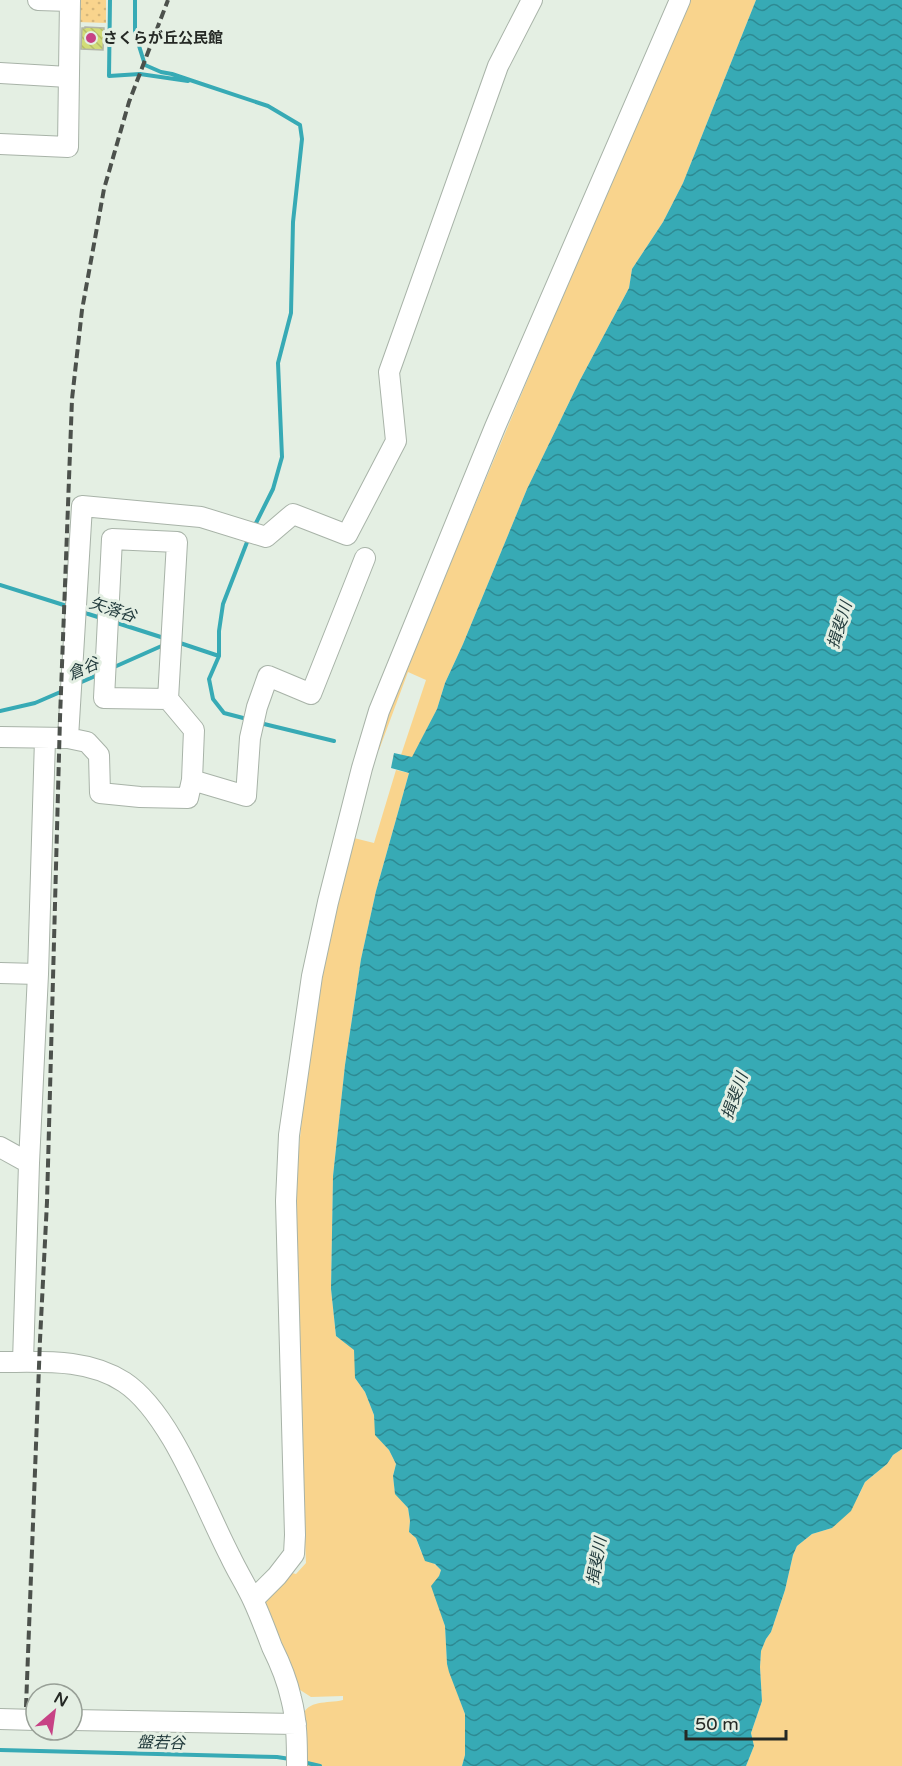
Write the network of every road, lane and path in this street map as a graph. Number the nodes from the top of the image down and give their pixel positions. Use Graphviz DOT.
graph roads {
  1 [pos="38,0"];
  2 [pos="532,0"];
  3 [pos="680,0"];
  4 [pos="70,1"];
  5 [pos="0,73"];
  6 [pos="69,77"];
  7 [pos="0,144"];
  8 [pos="364,558"];
  9 [pos="168,699"];
  10 [pos="0,737"];
  11 [pos="68,738"];
  12 [pos="45,739"];
  13 [pos="192,780"];
  14 [pos="0,973"];
  15 [pos="38,974"];
  16 [pos="0,1147"];
  17 [pos="28,1163"];
  18 [pos="0,1362"];
  19 [pos="23,1362"];
  20 [pos="253,1600"];
  21 [pos="0,1719"];
  22 [pos="24,1720"];
  23 [pos="84,1720"];
  24 [pos="296,1728"];
  25 [pos="297,1766"];
  1 -- 4 [label="street"];
  2 -- 11 [label="street"];
  3 -- 20 [label="street"];
  4 -- 6 [label="street"];
  5 -- 6 [label="street"];
  6 -- 7 [label="street"];
  8 -- 13 [label="street"];
  9 -- 9 [label="street"];
  9 -- 13 [label="street"];
  10 -- 12 [label="street"];
  11 -- 12 [label="street"];
  11 -- 13 [label="street"];
  12 -- 15 [label="street"];
  14 -- 15 [label="street"];
  15 -- 17 [label="street"];
  16 -- 17 [label="street"];
  17 -- 19 [label="street"];
  18 -- 19 [label="street"];
  19 -- 20 [label="street"];
  20 -- 24 [label="street"];
  21 -- 22 [label="street"];
  23 -- 24 [label="street"];
  24 -- 25 [label="street"];
}
